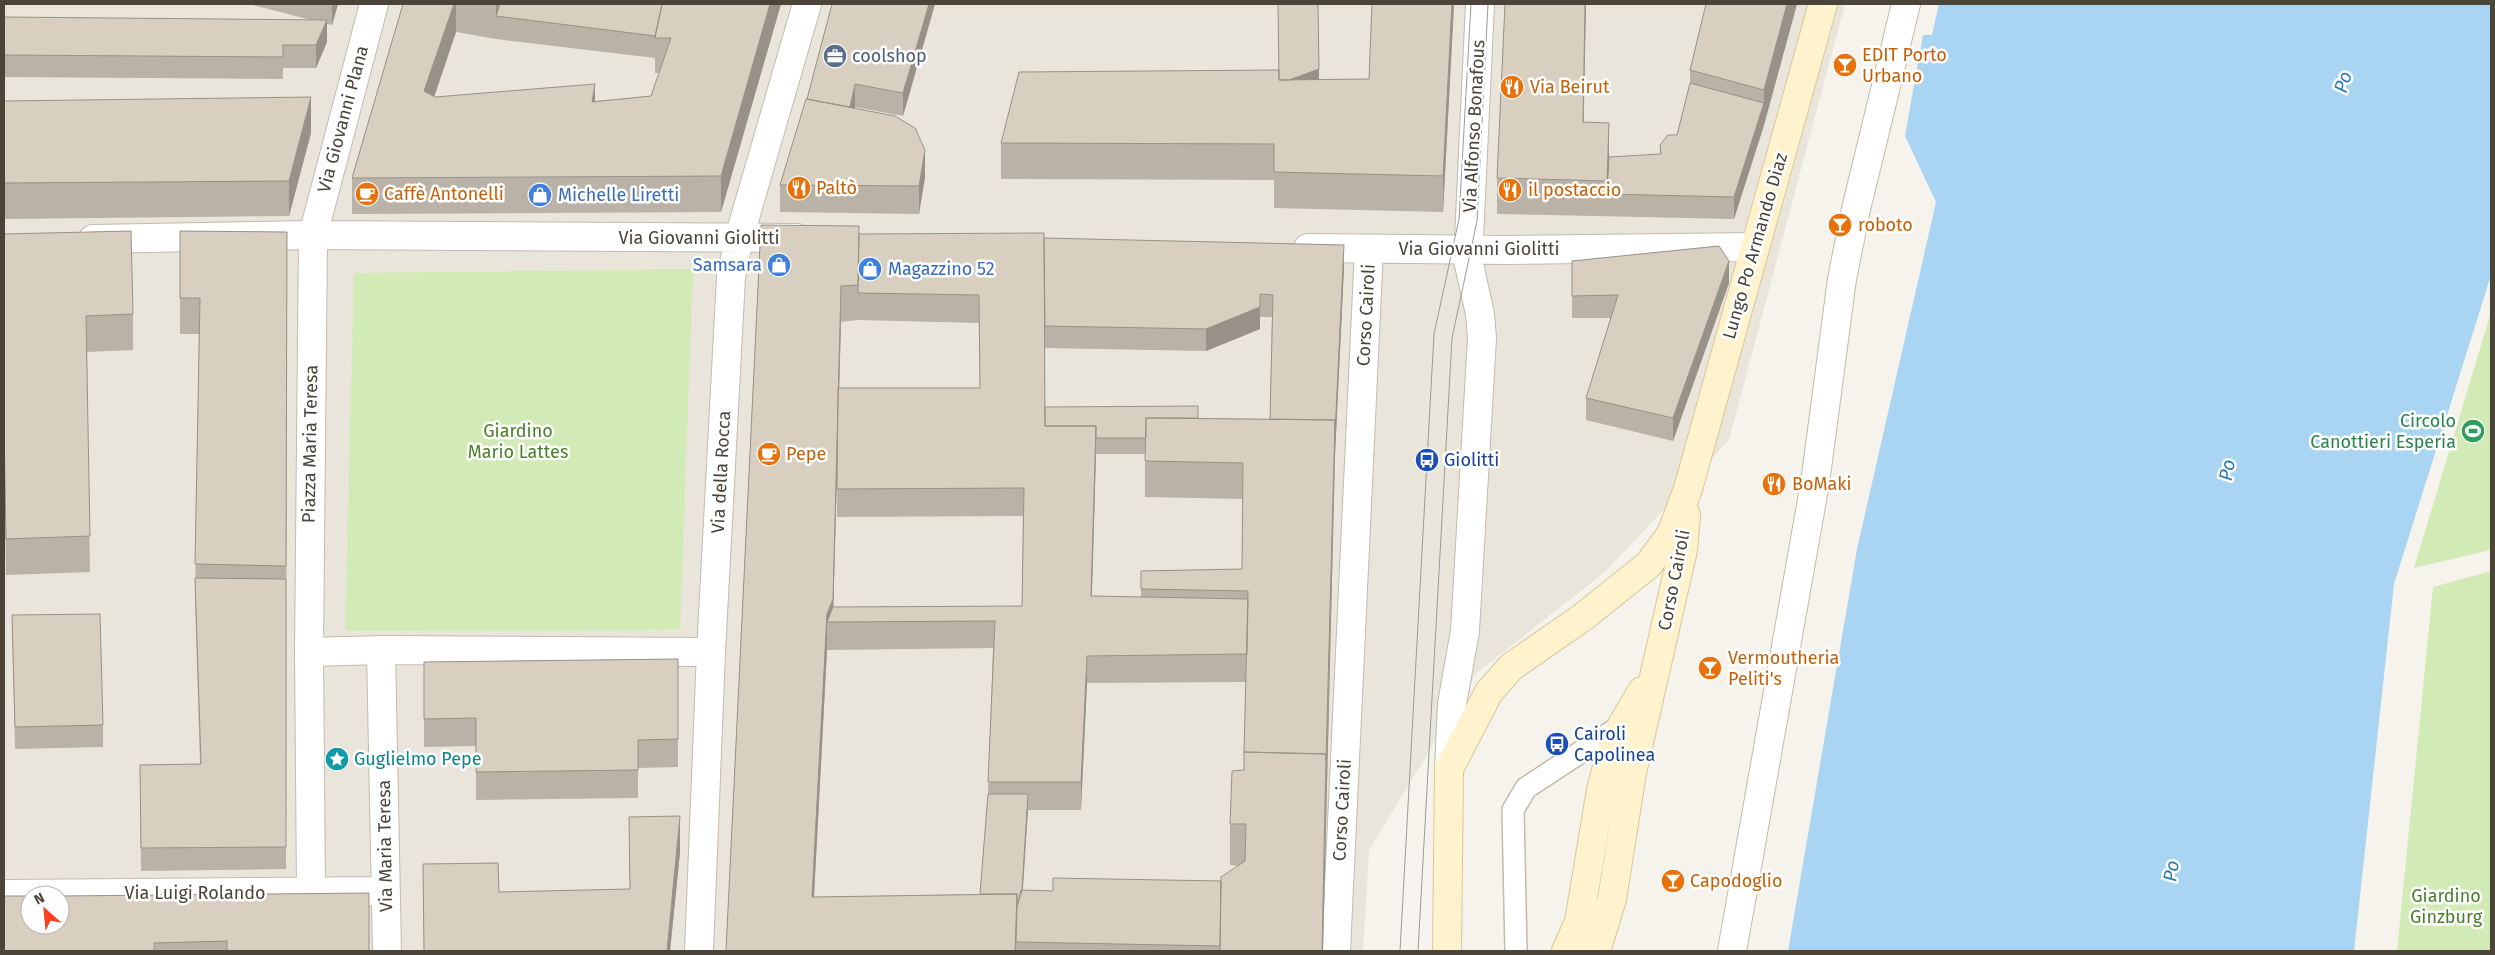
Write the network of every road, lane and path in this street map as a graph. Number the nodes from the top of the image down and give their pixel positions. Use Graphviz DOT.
graph roads {
  1 [pos="374,4"];
  2 [pos="807,4"];
  3 [pos="1480,4"];
  4 [pos="1823,4"];
  5 [pos="1906,4"];
  6 [pos="312,235"];
  7 [pos="739,238"];
  8 [pos="72,239"];
  9 [pos="822,239"];
  10 [pos="1281,247"];
  11 [pos="1754,247"];
  12 [pos="1369,249"];
  13 [pos="1468,249"];
  14 [pos="1688,489"];
  15 [pos="381,650"];
  16 [pos="308,652"];
  17 [pos="711,652"];
  18 [pos="1655,669"];
  19 [pos="1622,725"];
  20 [pos="1449,769"];
  21 [pos="311,891"];
  22 [pos="386,891"];
  23 [pos="4,894"];
  24 [pos="386,951"];
  25 [pos="699,951"];
  26 [pos="1336,951"];
  27 [pos="1447,951"];
  28 [pos="1516,951"];
  29 [pos="1566,951"];
  30 [pos="1596,951"];
  31 [pos="1732,951"];
  1 -- 6 [label="street, Via Giovanni Plana"];
  2 -- 7 [label="street, Via della Rocca"];
  3 -- 13 [label="street, Via Alfonso Bonafous"];
  4 -- 11 [label="main road, Lungo Po Armando Diaz"];
  5 -- 31 [label="street"];
  6 -- 7 [label="street, Via Giovanni Giolitti"];
  6 -- 8 [label="street, Via Giovanni Giolitti"];
  6 -- 16 [label="street, Piazza Maria Teresa"];
  7 -- 9 [label="street, Via Giovanni Giolitti"];
  7 -- 17 [label="street, Via della Rocca"];
  10 -- 12 [label="street, Via Giovanni Giolitti"];
  11 -- 13 [label="street, Via Giovanni Giolitti"];
  11 -- 14 [label="main road, Lungo Po Armando Diaz"];
  12 -- 13 [label="street, Via Giovanni Giolitti"];
  12 -- 26 [label="street, Corso Cairoli"];
  13 -- 20 [label="street, Corso Cairoli"];
  14 -- 18 [label="main road, Corso Cairoli"];
  14 -- 20 [label="main road, Corso Cairoli"];
  15 -- 16 [label="street"];
  15 -- 17 [label="street"];
  15 -- 22 [label="street, Via Maria Teresa"];
  16 -- 21 [label="street, Piazza Maria Teresa"];
  17 -- 25 [label="street, Via della Rocca"];
  18 -- 19 [label="main road"];
  18 -- 30 [label="main road, Corso Cairoli"];
  19 -- 28 [label="lane"];
  19 -- 29 [label="main road"];
  20 -- 27 [label="main road, Corso Cairoli"];
  21 -- 22 [label="street, Via Luigi Rolando"];
  21 -- 23 [label="street, Via Luigi Rolando"];
  22 -- 24 [label="street, Via Maria Teresa"];
}
